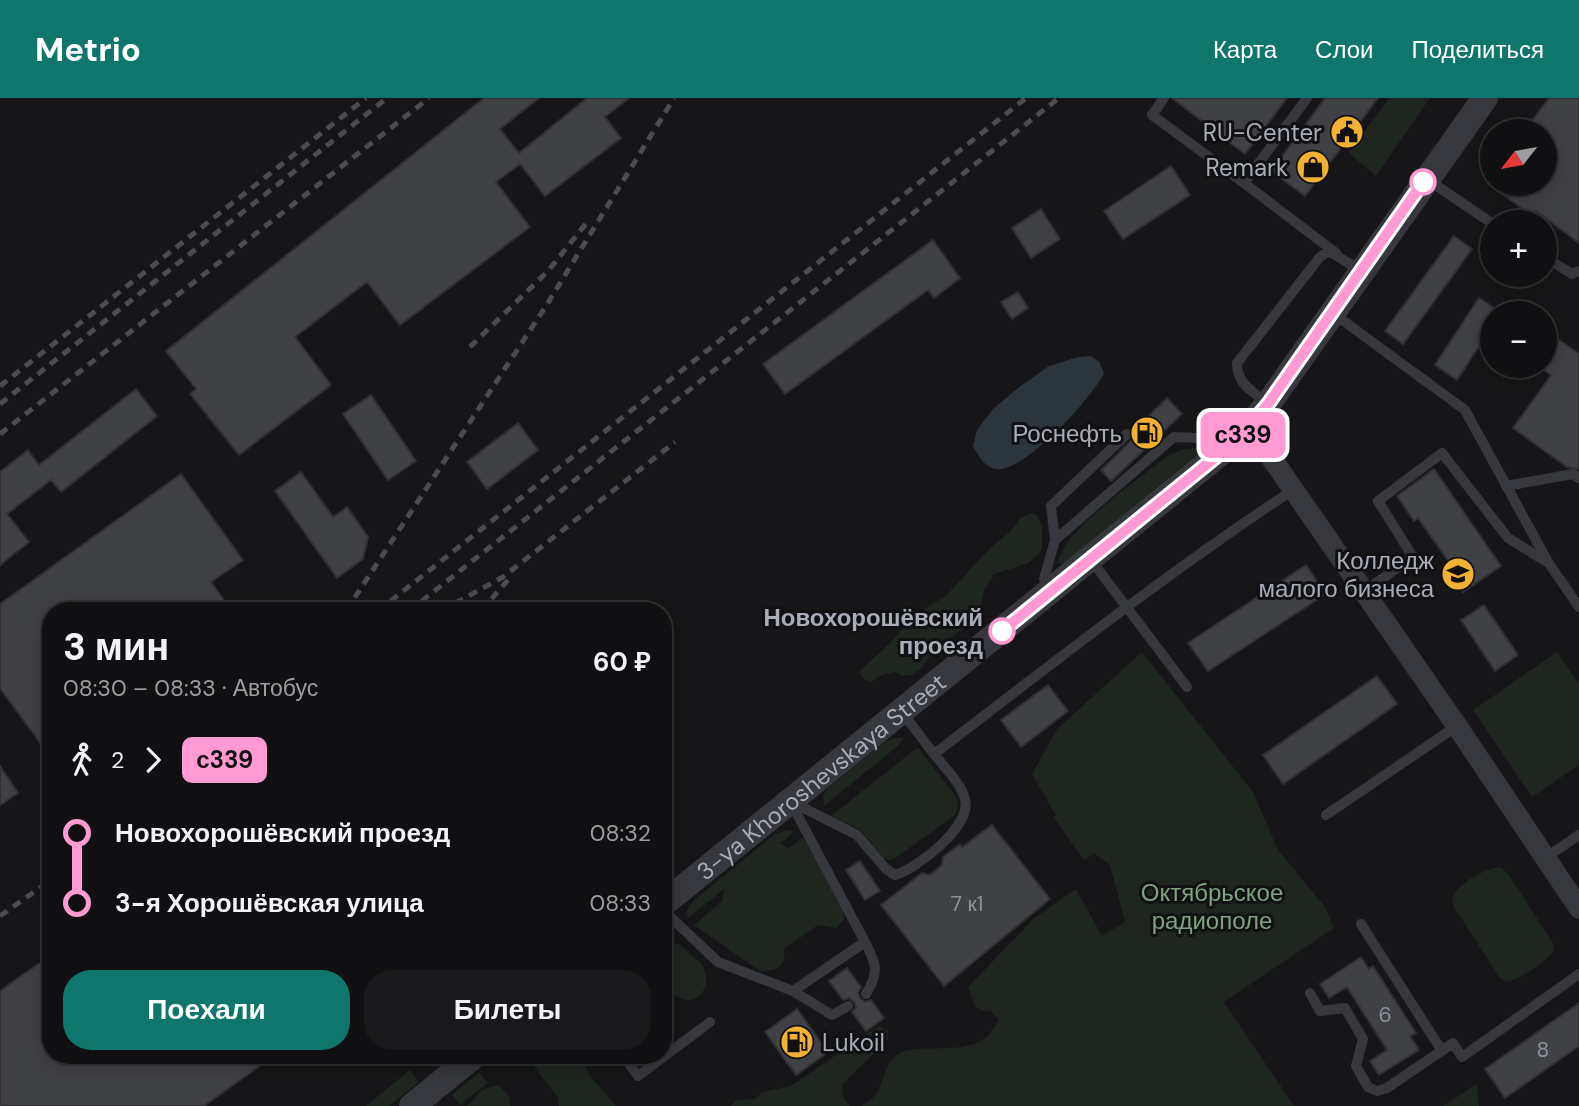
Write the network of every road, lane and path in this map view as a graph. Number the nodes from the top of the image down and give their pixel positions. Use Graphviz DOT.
graph roads {
  1 [pos="1164,98"];
  2 [pos="1307,98"];
  3 [pos="1485,98"];
  4 [pos="1426,179"];
  5 [pos="1244,183"];
  6 [pos="1480,215"];
  7 [pos="1336,253"];
  8 [pos="1557,265"];
  9 [pos="1361,271"];
  10 [pos="1579,271"];
  11 [pos="1331,313"];
  12 [pos="1268,404"];
  13 [pos="1250,427"];
  14 [pos="1127,434"];
  15 [pos="1228,448"];
  16 [pos="1579,478"];
  17 [pos="1506,486"];
  18 [pos="1293,490"];
  19 [pos="1055,540"];
  20 [pos="1091,560"];
  21 [pos="1548,562"];
  22 [pos="1363,592"];
  23 [pos="1048,593"];
  24 [pos="1126,606"];
  25 [pos="1579,607"];
  26 [pos="1187,687"];
  27 [pos="901,711"];
  28 [pos="1457,726"];
  29 [pos="934,754"];
  30 [pos="790,801"];
  31 [pos="1326,815"];
  32 [pos="1579,835"];
  33 [pos="1545,858"];
  34 [pos="672,897"];
  35 [pos="1579,908"];
  36 [pos="672,918"];
  37 [pos="1361,924"];
  38 [pos="865,943"];
  39 [pos="1579,974"];
  40 [pos="793,991"];
  41 [pos="1310,993"];
  42 [pos="866,994"];
  43 [pos="848,1006"];
  44 [pos="710,1022"];
  45 [pos="672,1050"];
  46 [pos="1441,1051"];
  47 [pos="464,1064"];
  48 [pos="629,1064"];
  49 [pos="654,1064"];
  50 [pos="411,1106"];
  1 -- 5 [label="lane"];
  2 -- 5 [label="lane"];
  3 -- 4 [label="street, 3-ya Khoroshevskaya Street"];
  4 -- 6 [label="lane"];
  4 -- 9 [label="street, 3-ya Khoroshevskaya Street"];
  5 -- 7 [label="lane"];
  7 -- 9 [label="lane"];
  7 -- 12 [label="lane"];
  8 -- 10 [label="lane"];
  9 -- 11 [label="street, 3-ya Khoroshevskaya Street"];
  11 -- 12 [label="street, 3-ya Khoroshevskaya Street"];
  11 -- 17 [label="lane"];
  12 -- 13 [label="street, 3-ya Khoroshevskaya Street"];
  13 -- 15 [label="street, 3-ya Khoroshevskaya Street"];
  13 -- 18 [label="street"];
  14 -- 19 [label="lane"];
  15 -- 19 [label="lane"];
  15 -- 20 [label="street, 3-ya Khoroshevskaya Street"];
  16 -- 17 [label="lane"];
  17 -- 21 [label="lane"];
  18 -- 22 [label="street"];
  18 -- 24 [label="lane"];
  19 -- 23 [label="lane"];
  20 -- 23 [label="street, 3-ya Khoroshevskaya Street"];
  20 -- 24 [label="lane"];
  21 -- 22 [label="lane"];
  21 -- 25 [label="lane"];
  22 -- 28 [label="street"];
  23 -- 27 [label="street, 3-ya Khoroshevskaya Street"];
  24 -- 26 [label="lane"];
  24 -- 29 [label="lane"];
  27 -- 29 [label="lane"];
  27 -- 30 [label="street, 3-ya Khoroshevskaya Street"];
  28 -- 31 [label="lane"];
  28 -- 33 [label="street"];
  29 -- 30 [label="lane"];
  30 -- 34 [label="street, 3-ya Khoroshevskaya Street"];
  30 -- 38 [label="lane"];
  32 -- 33 [label="lane"];
  33 -- 35 [label="street"];
  36 -- 40 [label="lane"];
  37 -- 46 [label="lane"];
  38 -- 40 [label="lane"];
  38 -- 42 [label="lane"];
  39 -- 46 [label="lane"];
  40 -- 43 [label="lane"];
  41 -- 46 [label="lane"];
  44 -- 45 [label="lane"];
  47 -- 50 [label="street"];
  48 -- 49 [label="lane"];
}
